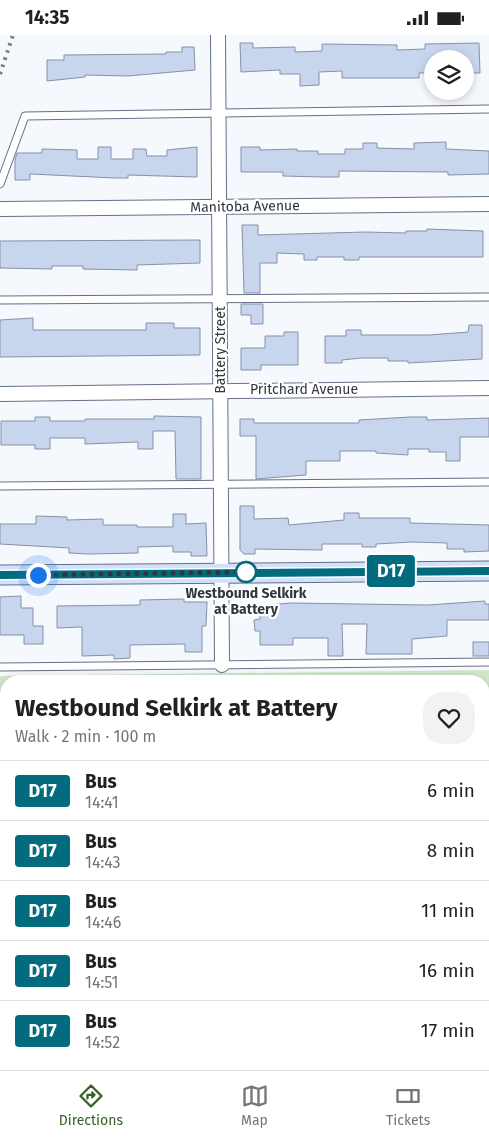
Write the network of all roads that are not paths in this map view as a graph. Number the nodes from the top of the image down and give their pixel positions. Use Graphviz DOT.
graph roads {
  1 [pos="218,35"];
  2 [pos="489,109"];
  3 [pos="218,113"];
  4 [pos="0,184"];
  5 [pos="489,203"];
  6 [pos="220,206"];
  7 [pos="0,209"];
  8 [pos="489,297"];
  9 [pos="220,299"];
  10 [pos="0,300"];
  11 [pos="489,388"];
  12 [pos="220,390"];
  13 [pos="0,393"];
  14 [pos="489,482"];
  15 [pos="221,485"];
  16 [pos="0,486"];
  17 [pos="489,571"];
  18 [pos="222,573"];
  19 [pos="0,575"];
  20 [pos="489,662"];
  21 [pos="222,665"];
  22 [pos="0,667"];
  1 -- 3 [label="street, Battery Street"];
  2 -- 3 [label="lane"];
  3 -- 4 [label="lane"];
  3 -- 6 [label="street, Battery Street"];
  5 -- 6 [label="street, Manitoba Avenue"];
  6 -- 7 [label="street, Manitoba Avenue"];
  6 -- 9 [label="street, Battery Street"];
  8 -- 9 [label="lane"];
  9 -- 10 [label="lane"];
  9 -- 12 [label="street, Battery Street"];
  11 -- 12 [label="street, Pritchard Avenue"];
  12 -- 13 [label="street, Pritchard Avenue"];
  12 -- 15 [label="street, Battery Street"];
  14 -- 15 [label="lane"];
  15 -- 16 [label="lane"];
  15 -- 18 [label="street, Battery Street"];
  17 -- 18 [label="main road"];
  18 -- 19 [label="main road"];
  18 -- 21 [label="street, Battery Street"];
  20 -- 21 [label="lane"];
  21 -- 22 [label="lane"];
}
